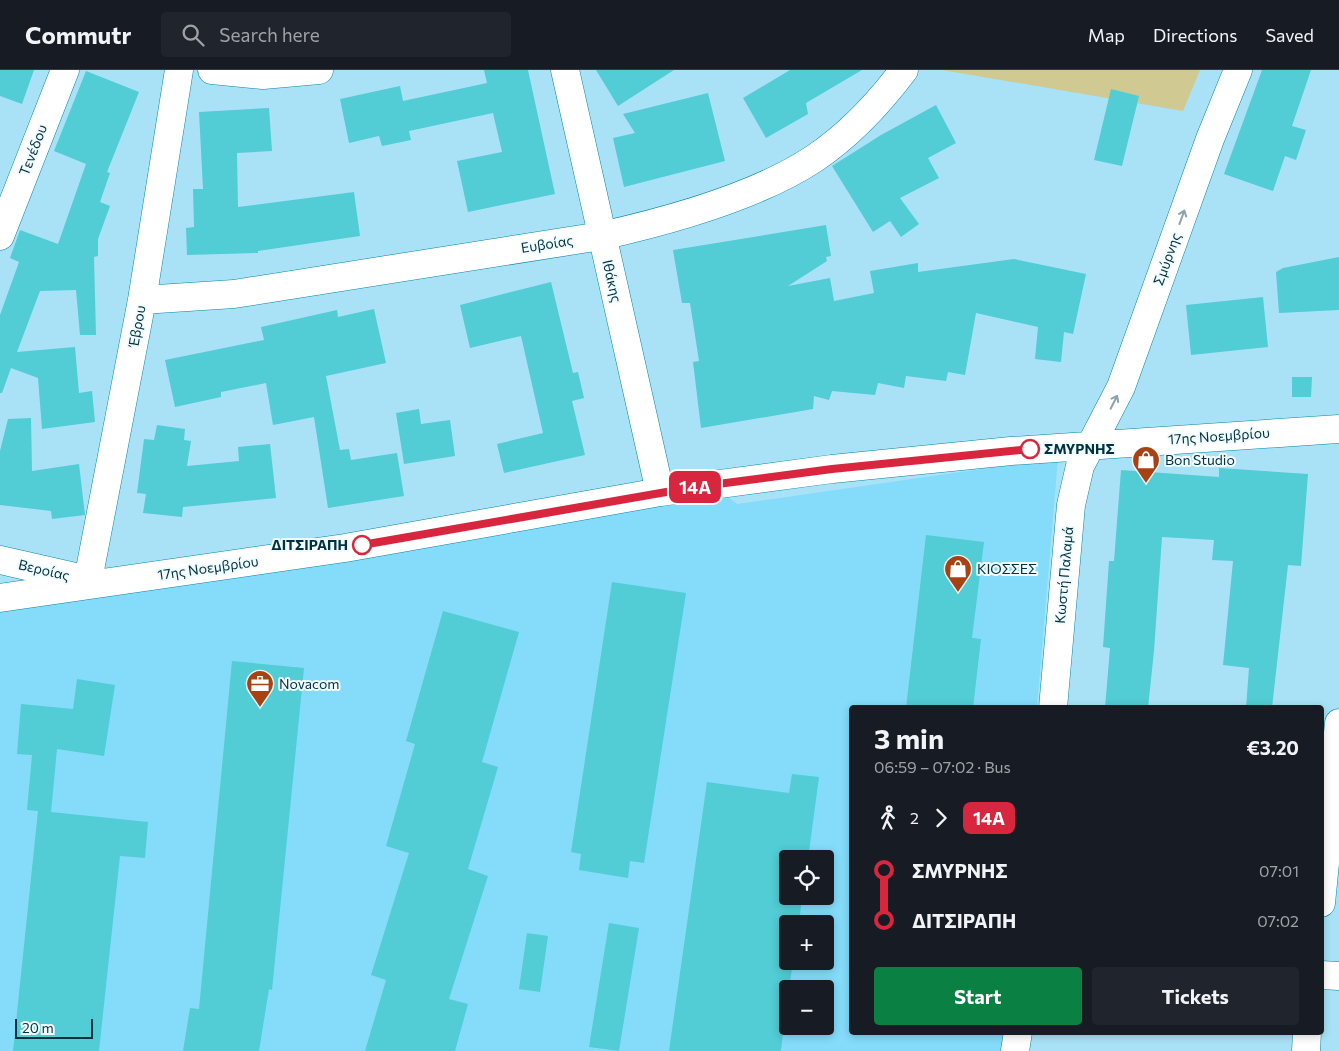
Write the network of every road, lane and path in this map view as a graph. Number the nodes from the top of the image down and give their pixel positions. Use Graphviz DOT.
graph roads {
  1 [pos="65,70"];
  2 [pos="179,70"];
  3 [pos="212,70"];
  4 [pos="319,70"];
  5 [pos="565,70"];
  6 [pos="904,70"];
  7 [pos="1238,70"];
  8 [pos="1,232"];
  9 [pos="601,236"];
  10 [pos="142,300"];
  11 [pos="1338,427"];
  12 [pos="1090,445"];
  13 [pos="660,492"];
  14 [pos="0,560"];
  15 [pos="88,580"];
  16 [pos="0,598"];
  17 [pos="1053,705"];
  18 [pos="1339,723"];
  19 [pos="1336,796"];
  20 [pos="1324,882"];
  21 [pos="1324,974"];
  22 [pos="1339,976"];
  23 [pos="1018,1035"];
  24 [pos="1307,1035"];
  25 [pos="1015,1051"];
  26 [pos="1306,1051"];
  1 -- 8 [label="street, Τενέδου"];
  2 -- 10 [label="street, Έβρου"];
  3 -- 4 [label="street"];
  5 -- 9 [label="street, Ιθάκης"];
  6 -- 9 [label="street, Ευβοίας"];
  12 -- 7 [label="street, Σμύρνης, one-way"];
  9 -- 10 [label="street, Ευβοίας"];
  9 -- 13 [label="street, Ιθάκης"];
  10 -- 15 [label="street, Έβρου"];
  11 -- 12 [label="street, 17ης Νοεμβρίου"];
  12 -- 13 [label="street, 17ης Νοεμβρίου"];
  12 -- 17 [label="street, Κωστή Παλαμά"];
  13 -- 16 [label="street, 17ης Νοεμβρίου"];
  14 -- 15 [label="street, Βεροίας"];
  18 -- 19 [label="street"];
  19 -- 20 [label="street"];
  21 -- 22 [label="street"];
  23 -- 25 [label="street"];
  24 -- 26 [label="street"];
}
